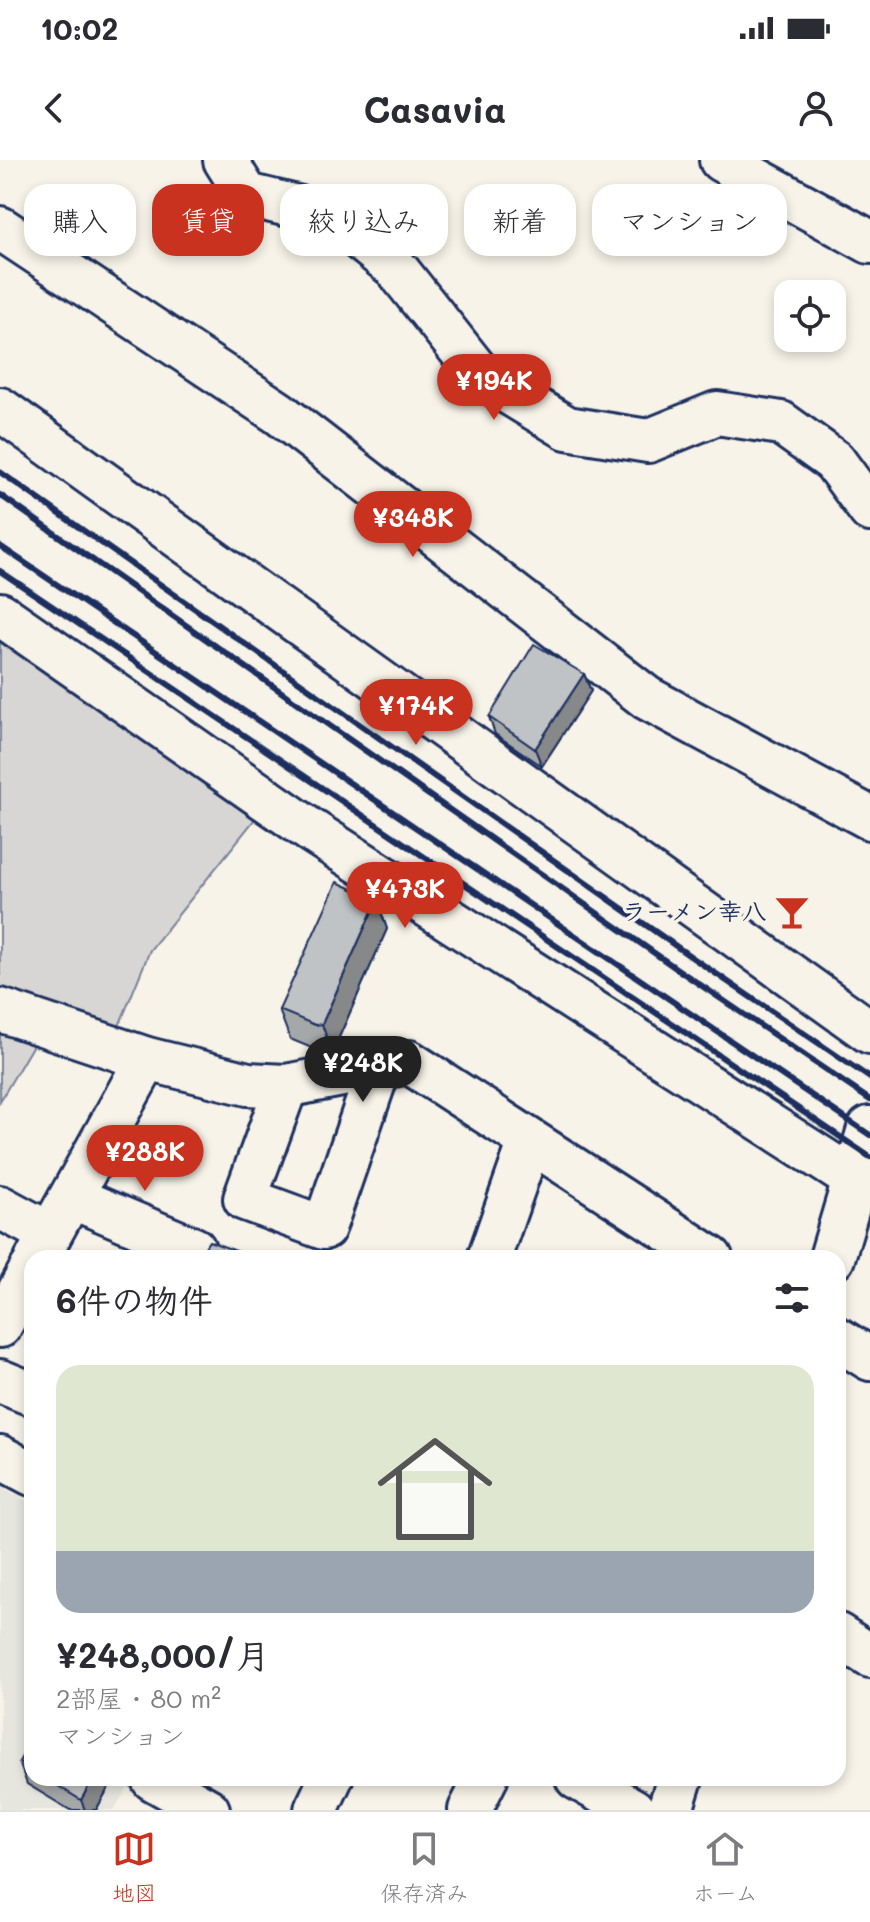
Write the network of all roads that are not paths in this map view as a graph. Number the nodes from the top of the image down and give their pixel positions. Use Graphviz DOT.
graph roads {
  1 [pos="225,160"];
  2 [pos="721,160"];
  3 [pos="0,228"];
  4 [pos="870,242"];
  5 [pos="0,409"];
  6 [pos="870,510"];
  7 [pos="0,614"];
  8 [pos="870,818"];
  9 [pos="0,1010"];
  10 [pos="870,1032"];
  11 [pos="147,1059"];
  12 [pos="379,1068"];
  13 [pos="286,1086"];
  14 [pos="870,1129"];
  15 [pos="530,1141"];
  16 [pos="855,1180"];
  17 [pos="71,1197"];
  18 [pos="0,1207"];
  19 [pos="194,1249"];
  20 [pos="37,1250"];
  21 [pos="42,1250"];
  22 [pos="492,1250"];
  23 [pos="699,1250"];
  24 [pos="834,1250"];
  25 [pos="24,1282"];
  26 [pos="0,1326"];
  27 [pos="846,1344"];
  28 [pos="870,1359"];
  29 [pos="0,1381"];
  30 [pos="24,1391"];
  31 [pos="0,1457"];
  32 [pos="24,1470"];
  33 [pos="846,1640"];
  34 [pos="870,1656"];
  35 [pos="148,1786"];
  36 [pos="167,1786"];
  37 [pos="327,1786"];
  38 [pos="482,1786"];
  39 [pos="591,1786"];
  40 [pos="678,1786"];
  41 [pos="135,1810"];
  42 [pos="208,1810"];
  43 [pos="316,1810"];
  44 [pos="470,1810"];
  45 [pos="633,1810"];
  46 [pos="670,1810"];
  1 -- 6 [label="street"];
  2 -- 4 [label="street"];
  3 -- 8 [label="street"];
  5 -- 10 [label="street"];
  7 -- 16 [label="street"];
  9 -- 11 [label="street"];
  11 -- 13 [label="street"];
  11 -- 17 [label="street"];
  12 -- 13 [label="street"];
  12 -- 13 [label="street"];
  12 -- 15 [label="street"];
  14 -- 16 [label="main road"];
  15 -- 22 [label="street"];
  15 -- 23 [label="street"];
  16 -- 24 [label="main road"];
  17 -- 19 [label="street"];
  17 -- 21 [label="street"];
  18 -- 20 [label="street"];
  25 -- 26 [label="street"];
  27 -- 28 [label="street"];
  29 -- 30 [label="street"];
  31 -- 32 [label="street"];
  33 -- 34 [label="street"];
  35 -- 41 [label="street"];
  36 -- 42 [label="street"];
  37 -- 43 [label="street"];
  38 -- 44 [label="street"];
  39 -- 45 [label="street"];
  40 -- 46 [label="main road"];
}
